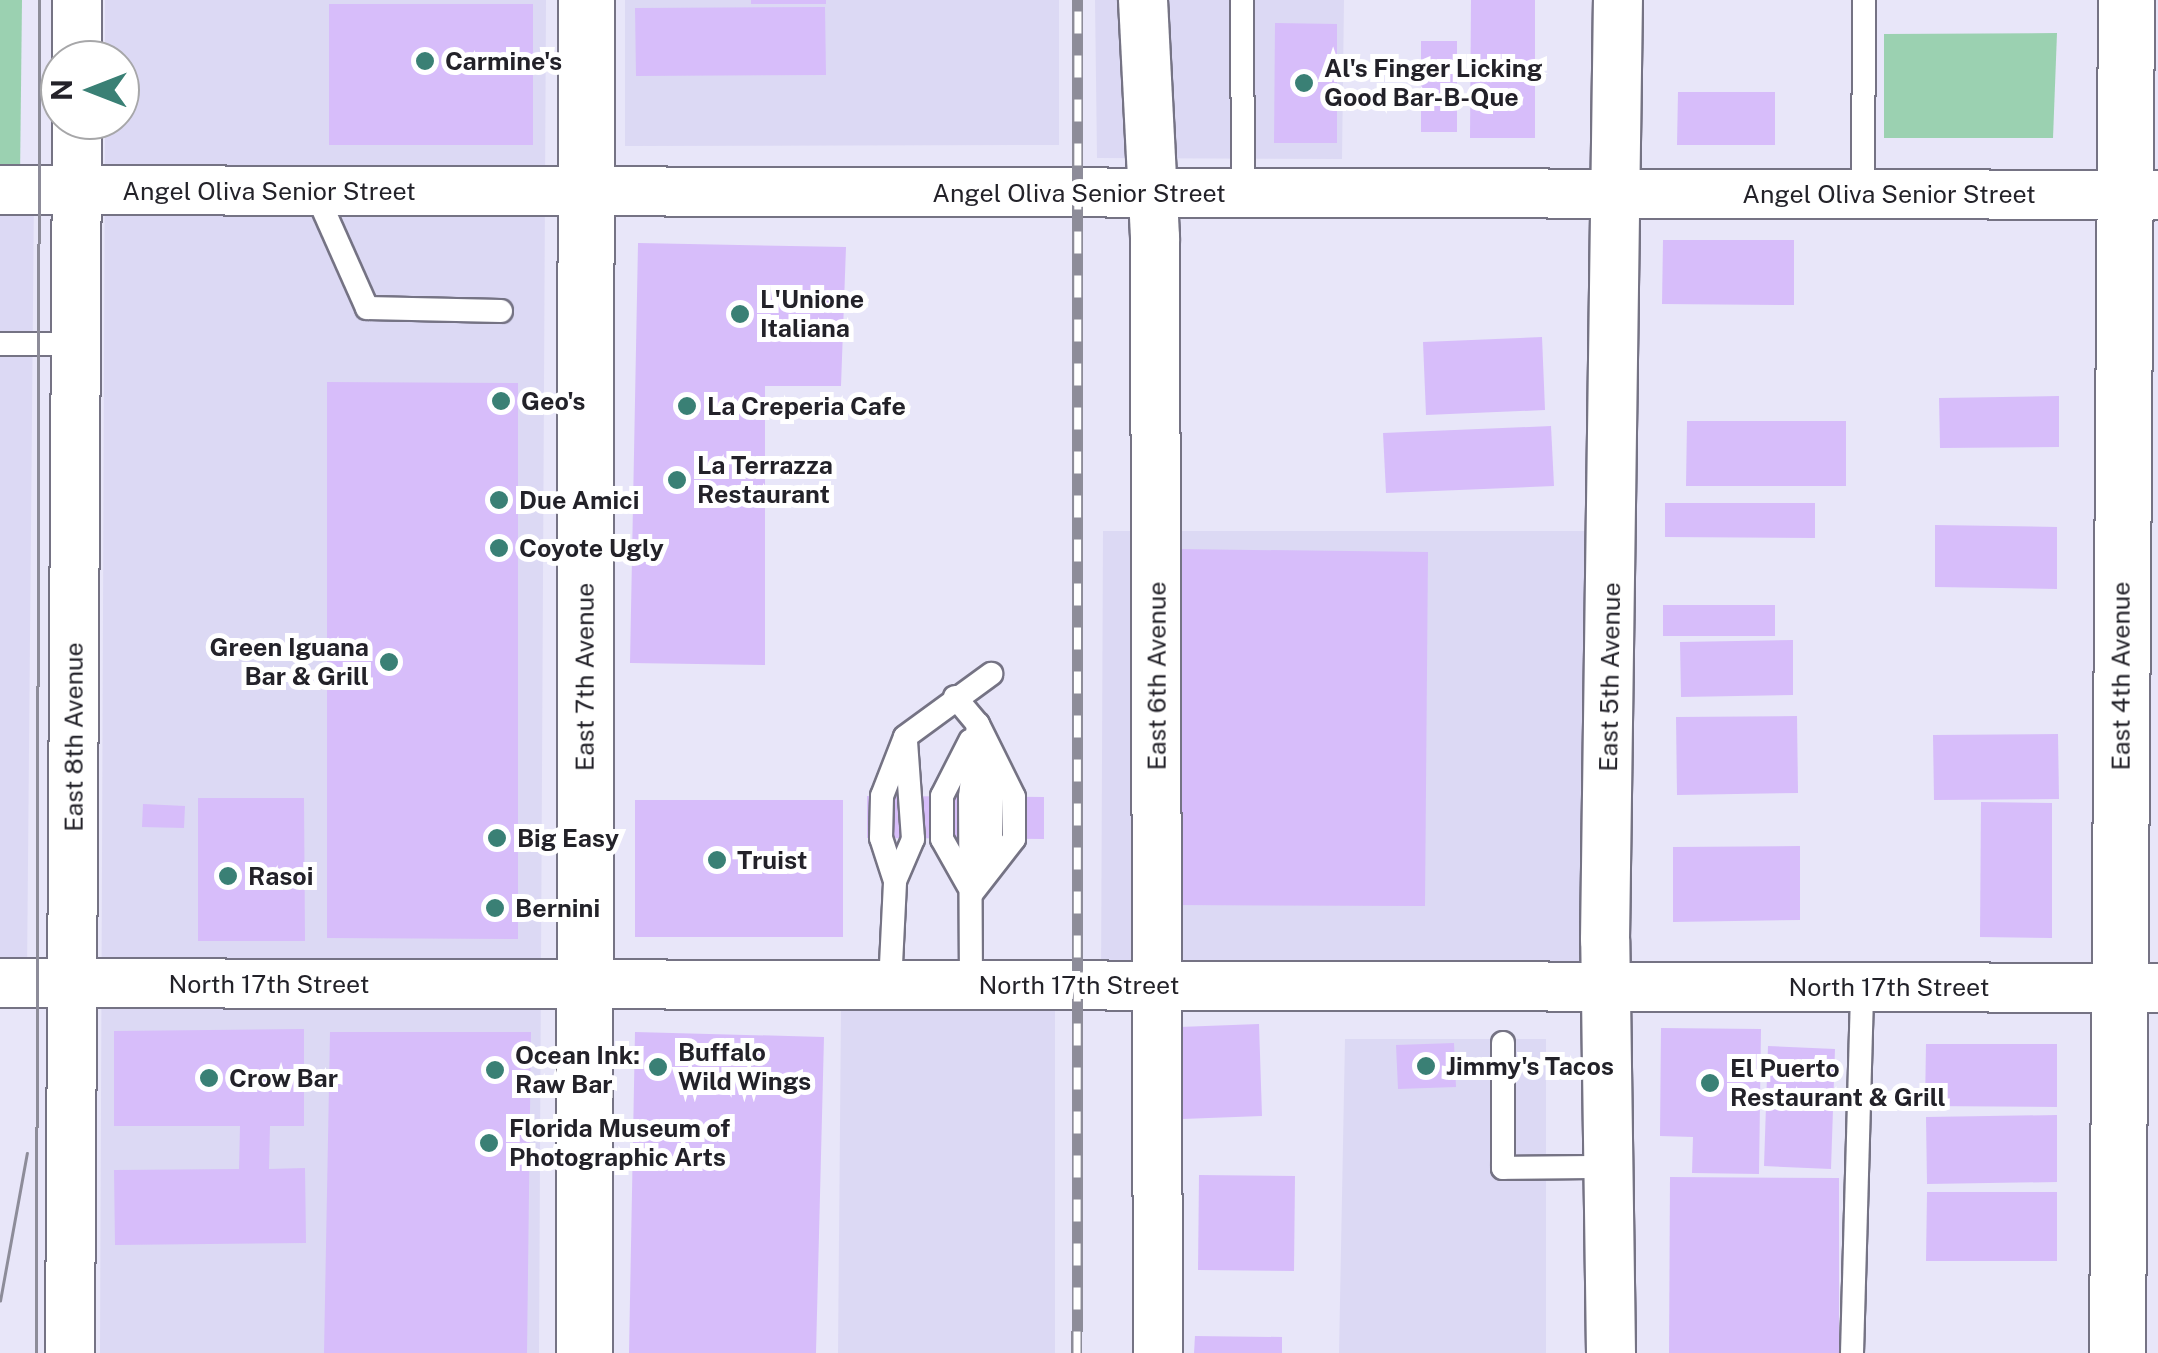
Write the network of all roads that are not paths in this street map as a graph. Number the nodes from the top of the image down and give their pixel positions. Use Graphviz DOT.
graph roads {
  1 [pos="77,0"];
  2 [pos="586,0"];
  3 [pos="1143,0"];
  4 [pos="1242,0"];
  5 [pos="1618,0"];
  6 [pos="1864,0"];
  7 [pos="2126,0"];
  8 [pos="77,40"];
  9 [pos="76,140"];
  10 [pos="0,190"];
  11 [pos="76,191"];
  12 [pos="315,191"];
  13 [pos="586,191"];
  14 [pos="1151,193"];
  15 [pos="1244,193"];
  16 [pos="1618,194"];
  17 [pos="1863,194"];
  18 [pos="2140,195"];
  19 [pos="501,311"];
  20 [pos="0,344"];
  21 [pos="76,344"];
  22 [pos="991,674"];
  23 [pos="955,697"];
  24 [pos="978,724"];
  25 [pos="905,737"];
  26 [pos="894,881"];
  27 [pos="972,893"];
  28 [pos="0,983"];
  29 [pos="73,984"];
  30 [pos="584,985"];
  31 [pos="890,985"];
  32 [pos="971,985"];
  33 [pos="1158,985"];
  34 [pos="1604,986"];
  35 [pos="1862,987"];
  36 [pos="2139,988"];
  37 [pos="1502,1043"];
  38 [pos="1608,1167"];
  39 [pos="70,1353"];
  40 [pos="584,1353"];
  41 [pos="1158,1353"];
  42 [pos="1611,1353"];
  43 [pos="1852,1353"];
  44 [pos="2117,1353"];
  1 -- 8 [label="street"];
  2 -- 13 [label="street, East 7th Avenue"];
  3 -- 14 [label="street, East 6th Avenue"];
  4 -- 15 [label="lane"];
  5 -- 16 [label="street, East 5th Avenue"];
  6 -- 17 [label="lane"];
  7 -- 18 [label="street, East 4th Avenue"];
  9 -- 11 [label="street, East 8th Avenue"];
  10 -- 11 [label="street, Angel Oliva Senior Street"];
  11 -- 12 [label="street, Angel Oliva Senior Street"];
  11 -- 21 [label="street, East 8th Avenue"];
  12 -- 13 [label="street, Angel Oliva Senior Street"];
  12 -- 19 [label="lane"];
  13 -- 14 [label="street, Angel Oliva Senior Street"];
  13 -- 30 [label="street, East 7th Avenue"];
  14 -- 15 [label="street, Angel Oliva Senior Street"];
  14 -- 33 [label="street, East 6th Avenue"];
  15 -- 16 [label="street, Angel Oliva Senior Street"];
  16 -- 17 [label="street, Angel Oliva Senior Street"];
  16 -- 34 [label="street, East 5th Avenue"];
  17 -- 18 [label="street, Angel Oliva Senior Street"];
  18 -- 36 [label="street, East 4th Avenue"];
  20 -- 21 [label="lane"];
  21 -- 29 [label="street, East 8th Avenue"];
  22 -- 23 [label="lane"];
  23 -- 24 [label="lane"];
  23 -- 25 [label="lane"];
  24 -- 27 [label="lane"];
  24 -- 27 [label="lane"];
  25 -- 26 [label="lane"];
  25 -- 26 [label="lane"];
  26 -- 31 [label="lane"];
  27 -- 32 [label="lane"];
  28 -- 29 [label="street, North 17th Street"];
  29 -- 30 [label="street, North 17th Street"];
  29 -- 39 [label="street, East 8th Avenue"];
  30 -- 31 [label="street, North 17th Street"];
  30 -- 40 [label="street, East 7th Avenue"];
  31 -- 32 [label="street, North 17th Street"];
  32 -- 33 [label="street, North 17th Street"];
  33 -- 34 [label="street, North 17th Street"];
  33 -- 41 [label="street, East 6th Avenue"];
  34 -- 35 [label="street, North 17th Street"];
  34 -- 38 [label="street, East 5th Avenue"];
  35 -- 36 [label="street, North 17th Street"];
  35 -- 43 [label="lane"];
  36 -- 44 [label="street, East 4th Avenue"];
  37 -- 38 [label="lane"];
  38 -- 42 [label="street, East 5th Avenue"];
}
